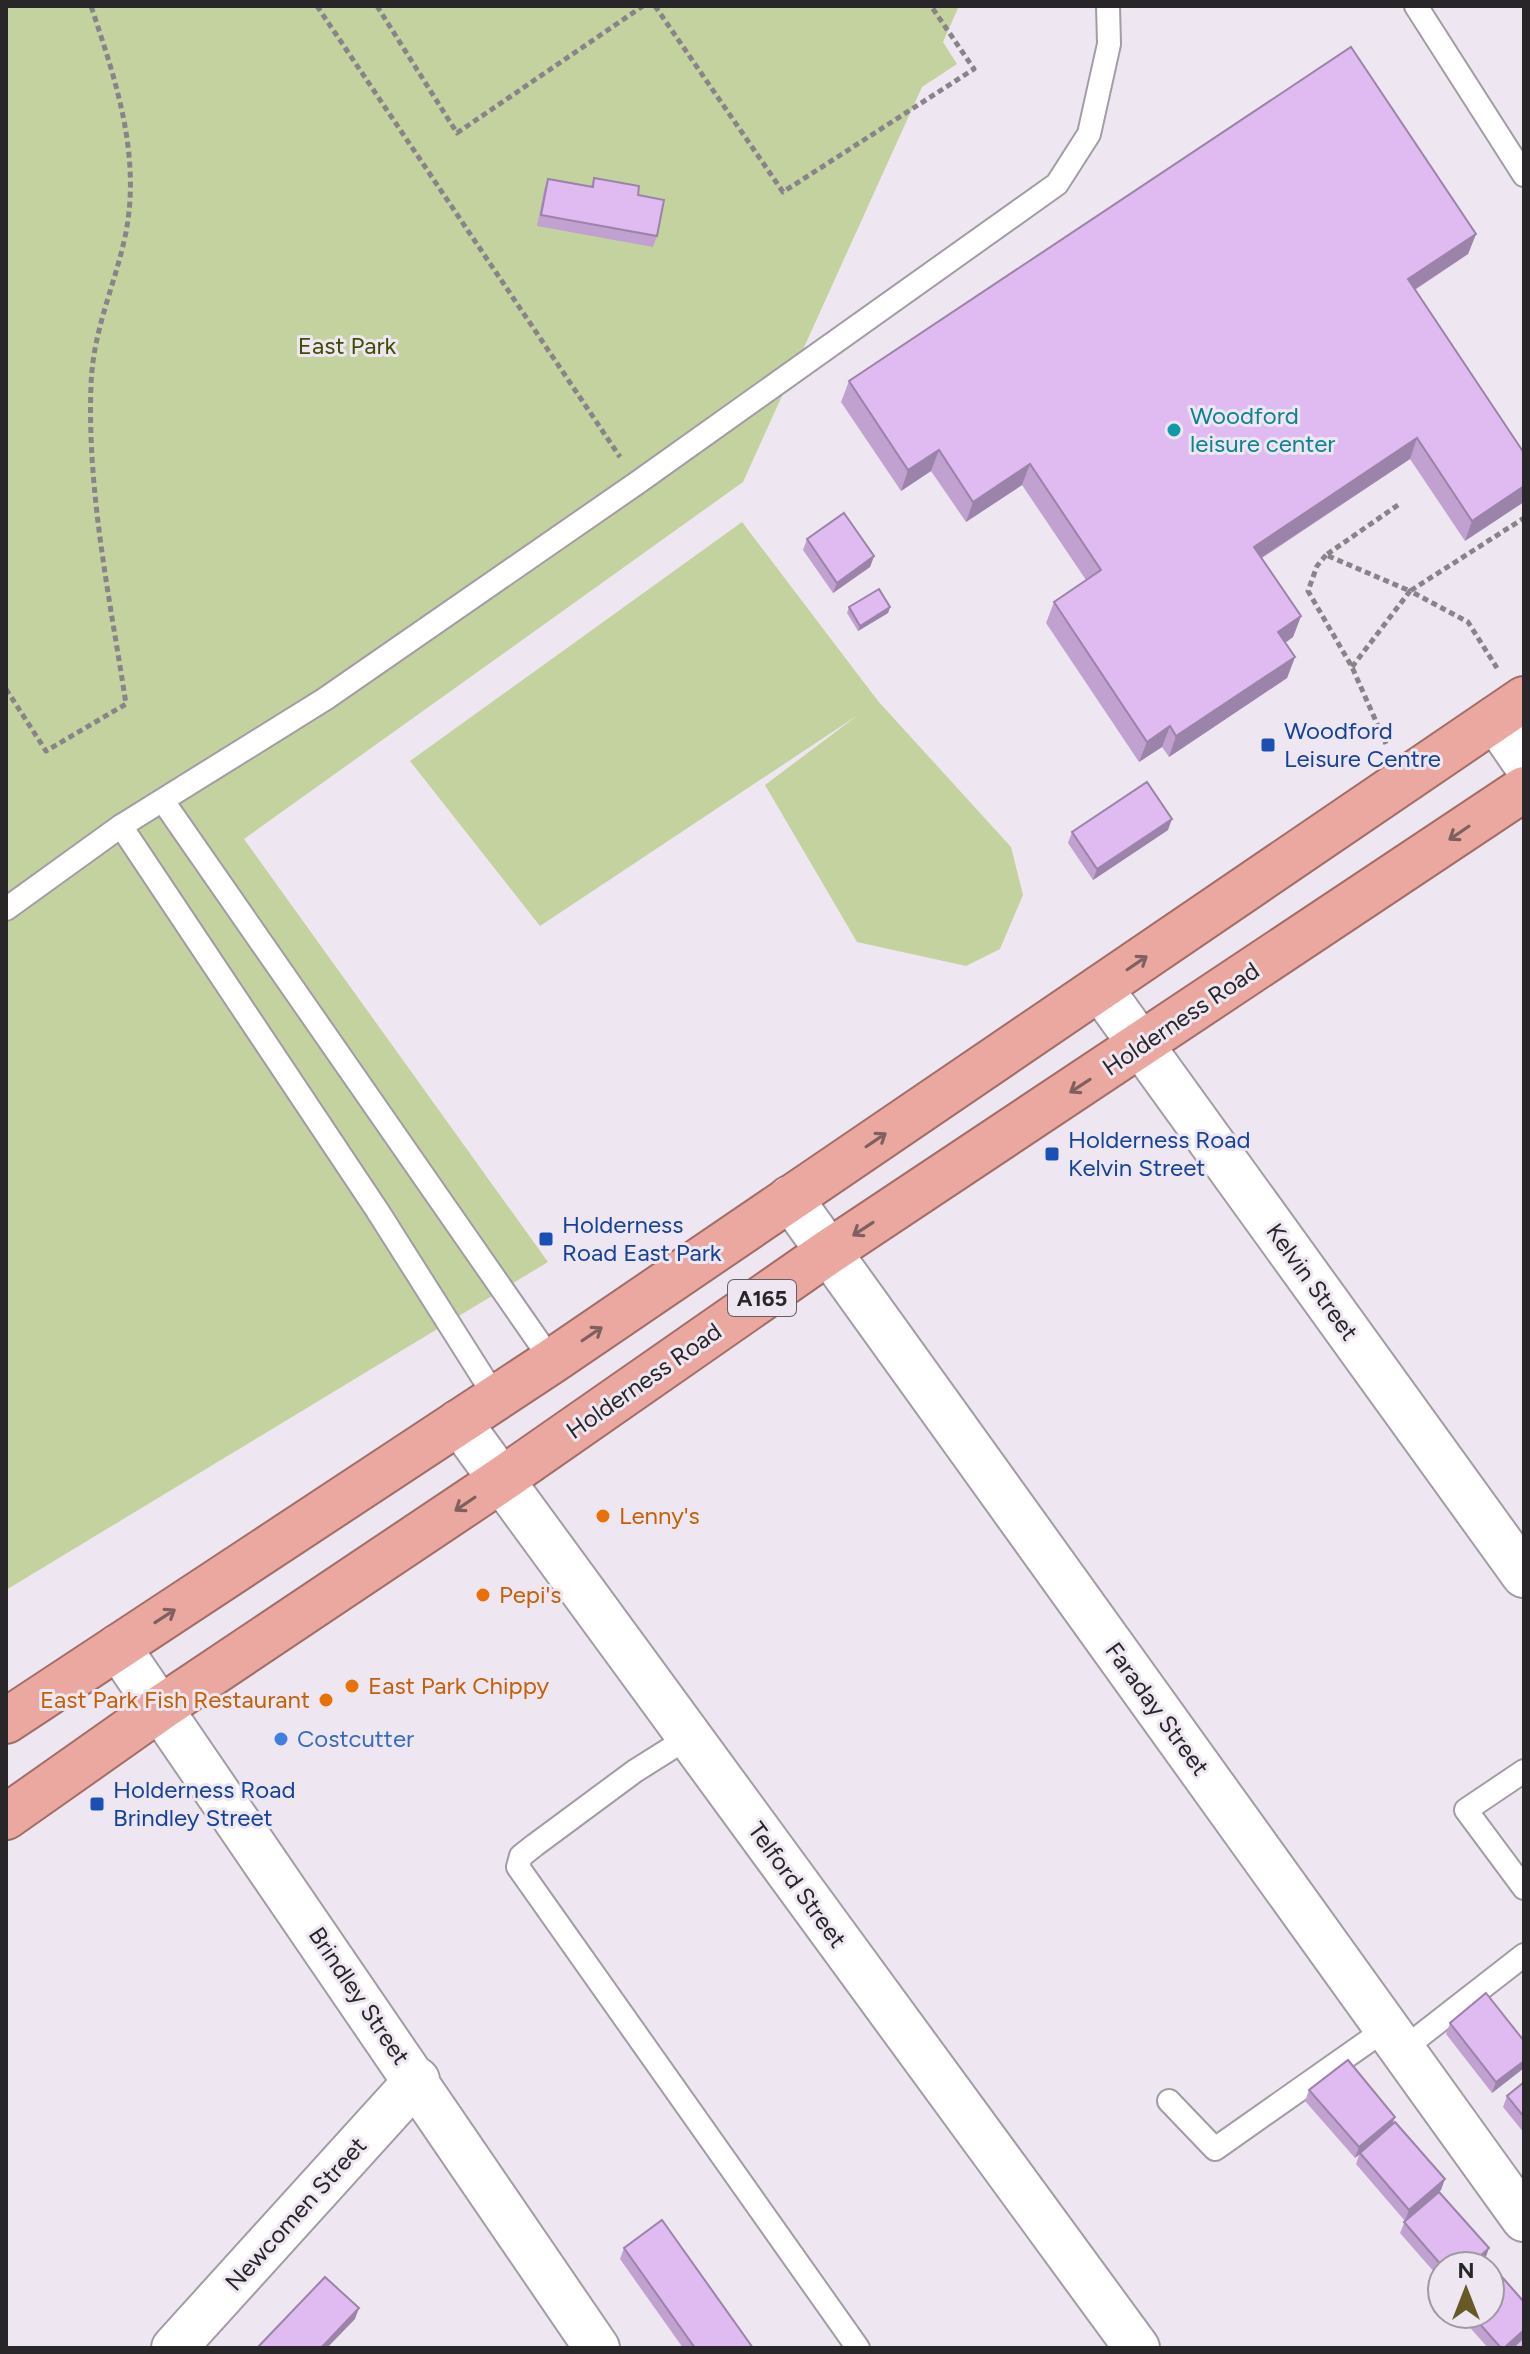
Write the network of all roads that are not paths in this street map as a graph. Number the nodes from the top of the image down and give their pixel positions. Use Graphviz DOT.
graph roads {
  1 [pos="1108,6"];
  2 [pos="1416,6"];
  3 [pos="1524,175"];
  4 [pos="1513,707"];
  5 [pos="1524,761"];
  6 [pos="1524,789"];
  7 [pos="163,801"];
  8 [pos="121,826"];
  9 [pos="6,909"];
  10 [pos="1100,988"];
  11 [pos="1141,1046"];
  12 [pos="790,1198"];
  13 [pos="827,1253"];
  14 [pos="552,1361"];
  15 [pos="496,1398"];
  16 [pos="459,1422"];
  17 [pos="501,1480"];
  18 [pos="1524,1575"];
  19 [pos="118,1647"];
  20 [pos="162,1707"];
  21 [pos="6,1721"];
  22 [pos="689,1737"];
  23 [pos="1524,1771"];
  24 [pos="6,1817"];
  25 [pos="1524,1888"];
  26 [pos="1524,1955"];
  27 [pos="1395,2039"];
  28 [pos="417,2080"];
  29 [pos="1169,2101"];
  30 [pos="1524,2219"];
  31 [pos="174,2348"];
  32 [pos="597,2348"];
  33 [pos="858,2348"];
  34 [pos="1137,2348"];
  1 -- 7 [label="lane"];
  2 -- 3 [label="lane"];
  4 -- 5 [label="street"];
  10 -- 4 [label="highway, A165, one-way"];
  6 -- 11 [label="highway, Holderness Road / A165, one-way"];
  7 -- 8 [label="lane"];
  7 -- 14 [label="lane"];
  8 -- 9 [label="lane"];
  8 -- 15 [label="lane"];
  10 -- 11 [label="street, Kelvin Street"];
  12 -- 10 [label="highway, A165, one-way"];
  11 -- 13 [label="highway, Holderness Road / A165, one-way"];
  11 -- 18 [label="street, Kelvin Street"];
  12 -- 13 [label="street, Faraday Street"];
  14 -- 12 [label="highway, A165, one-way"];
  13 -- 17 [label="highway, Holderness Road / A165"];
  13 -- 27 [label="street, Faraday Street"];
  14 -- 15 [label="highway, A165"];
  15 -- 16 [label="highway, A165"];
  16 -- 17 [label="street, Telford Street"];
  19 -- 16 [label="highway, A165, one-way"];
  17 -- 20 [label="highway, Holderness Road / A165, one-way"];
  17 -- 22 [label="street, Telford Street"];
  19 -- 20 [label="street, Brindley Street"];
  19 -- 21 [label="highway, A165"];
  20 -- 24 [label="highway, Holderness Road / A165"];
  20 -- 28 [label="street, Brindley Street"];
  22 -- 33 [label="lane"];
  22 -- 34 [label="street, Telford Street"];
  23 -- 25 [label="lane"];
  26 -- 27 [label="lane"];
  27 -- 29 [label="lane"];
  27 -- 30 [label="street, Faraday Street"];
  28 -- 31 [label="street, Newcomen Street"];
  28 -- 32 [label="street, Brindley Street"];
}
